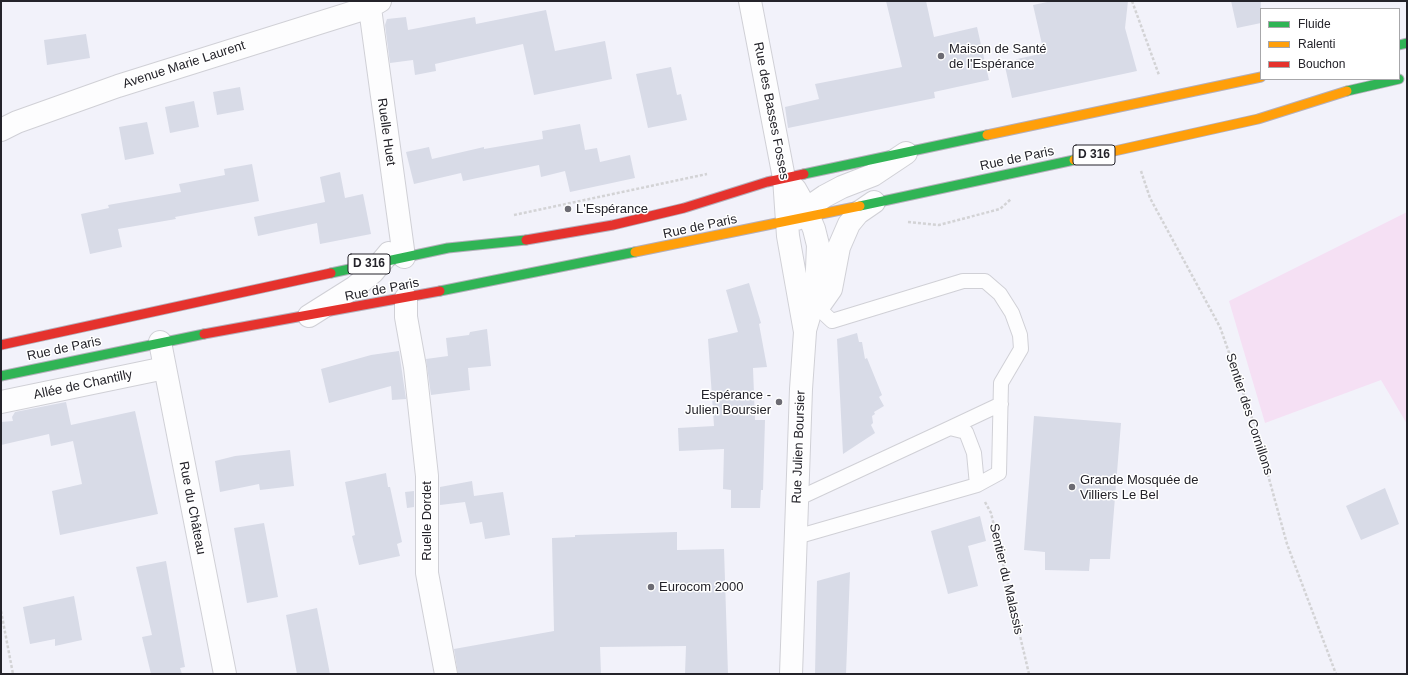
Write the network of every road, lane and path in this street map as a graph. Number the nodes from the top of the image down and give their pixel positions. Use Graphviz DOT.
graph roads {
  1 [pos="750,1"];
  2 [pos="1132,1"];
  3 [pos="373,3"];
  4 [pos="1260,77"];
  5 [pos="1160,78"];
  6 [pos="1395,80"];
  7 [pos="1,130"];
  8 [pos="906,153"];
  9 [pos="1139,164"];
  10 [pos="715,172"];
  11 [pos="784,178"];
  12 [pos="874,202"];
  13 [pos="509,216"];
  14 [pos="797,221"];
  15 [pos="394,259"];
  16 [pos="406,298"];
  17 [pos="305,318"];
  18 [pos="810,321"];
  19 [pos="160,342"];
  20 [pos="1,345"];
  21 [pos="165,368"];
  22 [pos="1,376"];
  23 [pos="1,402"];
  24 [pos="1001,404"];
  25 [pos="950,428"];
  26 [pos="977,486"];
  27 [pos="797,500"];
  28 [pos="796,537"];
  29 [pos="1,611"];
  30 [pos="13,674"];
  31 [pos="225,674"];
  32 [pos="446,674"];
  33 [pos="791,674"];
  34 [pos="1028,674"];
  35 [pos="1336,674"];
  1 -- 11 [label="street, Rue des Basses Fosses"];
  2 -- 5 [label="path"];
  3 -- 7 [label="street, Avenue Marie Laurent"];
  3 -- 15 [label="street, Ruelle Huet"];
  4 -- 8 [label="main road, Rue de Paris / D 316"];
  6 -- 12 [label="main road, Rue de Paris / D 316"];
  8 -- 11 [label="main road, Rue de Paris / D 316"];
  8 -- 14 [label="street"];
  9 -- 35 [label="path, Sentier des Cornillons"];
  10 -- 13 [label="path"];
  11 -- 14 [label="street, Rue des Basses Fosses"];
  11 -- 15 [label="main road, Rue de Paris / D 316"];
  12 -- 14 [label="main road, Rue de Paris / D 316"];
  12 -- 18 [label="street"];
  14 -- 16 [label="main road, Rue de Paris / D 316"];
  14 -- 18 [label="street, Rue des Basses Fosses"];
  15 -- 17 [label="street"];
  15 -- 20 [label="main road, Rue de Paris / D 316"];
  16 -- 17 [label="main road, Rue de Paris / D 316"];
  16 -- 32 [label="street, Ruelle Dordet"];
  17 -- 19 [label="main road, Rue de Paris / D 316"];
  18 -- 24 [label="lane"];
  18 -- 27 [label="street, Rue Julien Boursier"];
  19 -- 21 [label="street, Rue du Château"];
  19 -- 22 [label="main road, Rue de Paris / D 316"];
  21 -- 23 [label="street, Allée de Chantilly"];
  21 -- 31 [label="street, Rue du Château"];
  24 -- 25 [label="lane"];
  24 -- 26 [label="lane"];
  25 -- 26 [label="lane"];
  25 -- 27 [label="lane"];
  26 -- 28 [label="lane"];
  26 -- 34 [label="path, Sentier du Malassis"];
  27 -- 28 [label="street, Rue Julien Boursier"];
  28 -- 33 [label="street, Rue Julien Boursier"];
  29 -- 30 [label="path"];
}
